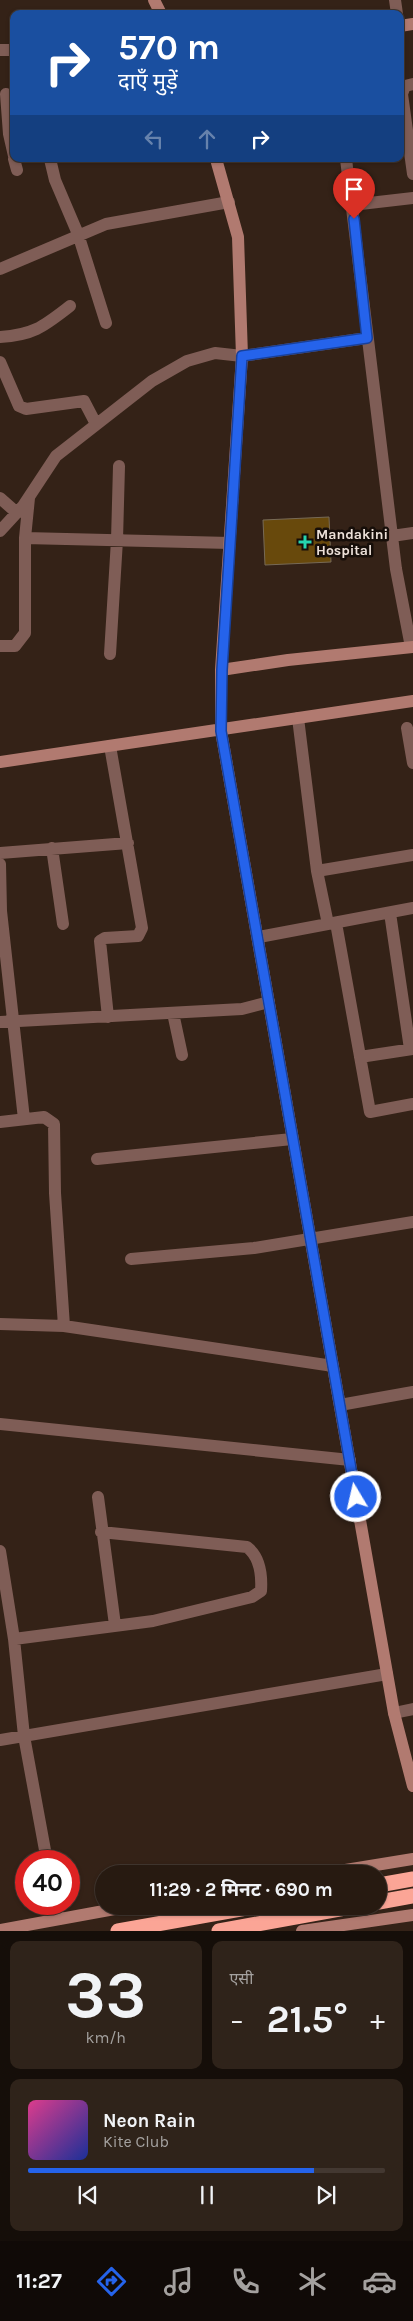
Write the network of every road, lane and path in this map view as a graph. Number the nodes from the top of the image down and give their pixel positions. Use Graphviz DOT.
graph roads {
  1 [pos="6,94"];
  2 [pos="404,105"];
  3 [pos="10,126"];
  4 [pos="410,138"];
  5 [pos="51,162"];
  6 [pos="217,162"];
  7 [pos="346,162"];
  8 [pos="413,174"];
  9 [pos="413,198"];
  10 [pos="228,202"];
  11 [pos="352,205"];
  12 [pos="78,234"];
  13 [pos="0,269"];
  14 [pos="70,306"];
  15 [pos="106,323"];
  16 [pos="0,337"];
  17 [pos="367,338"];
  18 [pos="242,356"];
  19 [pos="0,362"];
  20 [pos="96,424"];
  21 [pos="119,466"];
  22 [pos="30,496"];
  23 [pos="0,498"];
  24 [pos="17,513"];
  25 [pos="0,531"];
  26 [pos="413,533"];
  27 [pos="392,536"];
  28 [pos="25,538"];
  29 [pos="118,540"];
  30 [pos="230,543"];
  31 [pos="0,646"];
  32 [pos="412,647"];
  33 [pos="110,654"];
  34 [pos="222,670"];
  35 [pos="413,701"];
  36 [pos="298,718"];
  37 [pos="406,728"];
  38 [pos="221,731"];
  39 [pos="110,746"];
  40 [pos="0,762"];
  41 [pos="413,763"];
  42 [pos="128,843"];
  43 [pos="52,848"];
  44 [pos="0,852"];
  45 [pos="413,855"];
  46 [pos="0,864"];
  47 [pos="317,871"];
  48 [pos="413,908"];
  49 [pos="390,912"];
  50 [pos="332,923"];
  51 [pos="63,924"];
  52 [pos="259,937"];
  53 [pos="269,1002"];
  54 [pos="173,1013"];
  55 [pos="108,1017"];
  56 [pos="0,1022"];
  57 [pos="14,1022"];
  58 [pos="412,1049"];
  59 [pos="182,1056"];
  60 [pos="360,1057"];
  61 [pos="413,1104"];
  62 [pos="24,1119"];
  63 [pos="0,1122"];
  64 [pos="292,1139"];
  65 [pos="97,1158"];
  66 [pos="413,1222"];
  67 [pos="310,1238"];
  68 [pos="130,1259"];
  69 [pos="0,1324"];
  70 [pos="64,1326"];
  71 [pos="333,1366"];
  72 [pos="413,1392"];
  73 [pos="340,1405"];
  74 [pos="0,1424"];
  75 [pos="350,1460"];
  76 [pos="98,1497"];
  77 [pos="101,1532"];
  78 [pos="0,1551"];
  79 [pos="115,1625"];
  80 [pos="14,1639"];
  81 [pos="388,1674"];
  82 [pos="413,1709"];
  83 [pos="394,1713"];
  84 [pos="24,1736"];
  85 [pos="0,1740"];
  86 [pos="413,1786"];
  87 [pos="45,1850"];
  88 [pos="413,1859"];
  89 [pos="376,1865"];
  90 [pos="413,1879"];
  91 [pos="387,1884"];
  92 [pos="413,1896"];
  93 [pos="387,1901"];
  94 [pos="95,1913"];
  95 [pos="58,1915"];
  96 [pos="208,1915"];
  97 [pos="307,1915"];
  98 [pos="410,1916"];
  99 [pos="59,1920"];
  100 [pos="0,1930"];
  101 [pos="118,1931"];
  102 [pos="219,1931"];
  103 [pos="302,1931"];
  1 -- 3 [label="street"];
  2 -- 4 [label="street"];
  4 -- 8 [label="street"];
  5 -- 12 [label="street"];
  6 -- 10 [label="street"];
  7 -- 11 [label="street"];
  9 -- 11 [label="street"];
  10 -- 12 [label="street"];
  10 -- 18 [label="street"];
  11 -- 17 [label="street"];
  12 -- 13 [label="street"];
  12 -- 15 [label="street"];
  14 -- 16 [label="street"];
  17 -- 18 [label="street"];
  17 -- 27 [label="street"];
  18 -- 20 [label="street"];
  18 -- 30 [label="street"];
  19 -- 20 [label="street"];
  20 -- 22 [label="street"];
  21 -- 29 [label="street"];
  22 -- 24 [label="street"];
  22 -- 28 [label="street"];
  23 -- 24 [label="street"];
  24 -- 25 [label="street"];
  26 -- 27 [label="street"];
  27 -- 32 [label="street"];
  28 -- 29 [label="street"];
  28 -- 31 [label="street"];
  29 -- 30 [label="street"];
  29 -- 33 [label="street"];
  30 -- 34 [label="street"];
  32 -- 34 [label="street"];
  34 -- 38 [label="street"];
  35 -- 36 [label="street"];
  36 -- 38 [label="street"];
  36 -- 47 [label="street"];
  37 -- 41 [label="street"];
  38 -- 39 [label="street"];
  38 -- 52 [label="street"];
  39 -- 40 [label="street"];
  39 -- 42 [label="street"];
  42 -- 43 [label="street"];
  42 -- 55 [label="street"];
  43 -- 44 [label="street"];
  43 -- 51 [label="street"];
  45 -- 47 [label="street"];
  46 -- 57 [label="street"];
  47 -- 50 [label="street"];
  48 -- 49 [label="street"];
  49 -- 50 [label="street"];
  49 -- 58 [label="street"];
  50 -- 52 [label="street"];
  50 -- 60 [label="street"];
  52 -- 53 [label="street"];
  53 -- 54 [label="street"];
  53 -- 64 [label="street"];
  54 -- 55 [label="street"];
  54 -- 59 [label="street"];
  55 -- 57 [label="street"];
  56 -- 57 [label="street"];
  57 -- 62 [label="street"];
  58 -- 60 [label="street"];
  60 -- 61 [label="street"];
  62 -- 63 [label="street"];
  62 -- 70 [label="street"];
  64 -- 65 [label="street"];
  64 -- 67 [label="street"];
  66 -- 67 [label="street"];
  67 -- 68 [label="street"];
  67 -- 71 [label="street"];
  69 -- 70 [label="street"];
  70 -- 71 [label="street"];
  71 -- 73 [label="street"];
  72 -- 73 [label="street"];
  73 -- 75 [label="street"];
  74 -- 75 [label="street"];
  75 -- 81 [label="street"];
  76 -- 77 [label="street"];
  77 -- 79 [label="street"];
  77 -- 79 [label="street"];
  78 -- 80 [label="street"];
  79 -- 80 [label="street"];
  80 -- 84 [label="street"];
  81 -- 83 [label="street"];
  81 -- 84 [label="street"];
  82 -- 83 [label="street"];
  83 -- 86 [label="street"];
  84 -- 85 [label="street"];
  84 -- 87 [label="street"];
  88 -- 89 [label="street"];
  90 -- 91 [label="highway"];
  92 -- 93 [label="highway"];
  94 -- 99 [label="street"];
  95 -- 99 [label="street"];
  96 -- 101 [label="highway"];
  97 -- 102 [label="highway"];
  98 -- 103 [label="street"];
  99 -- 100 [label="street"];
}
